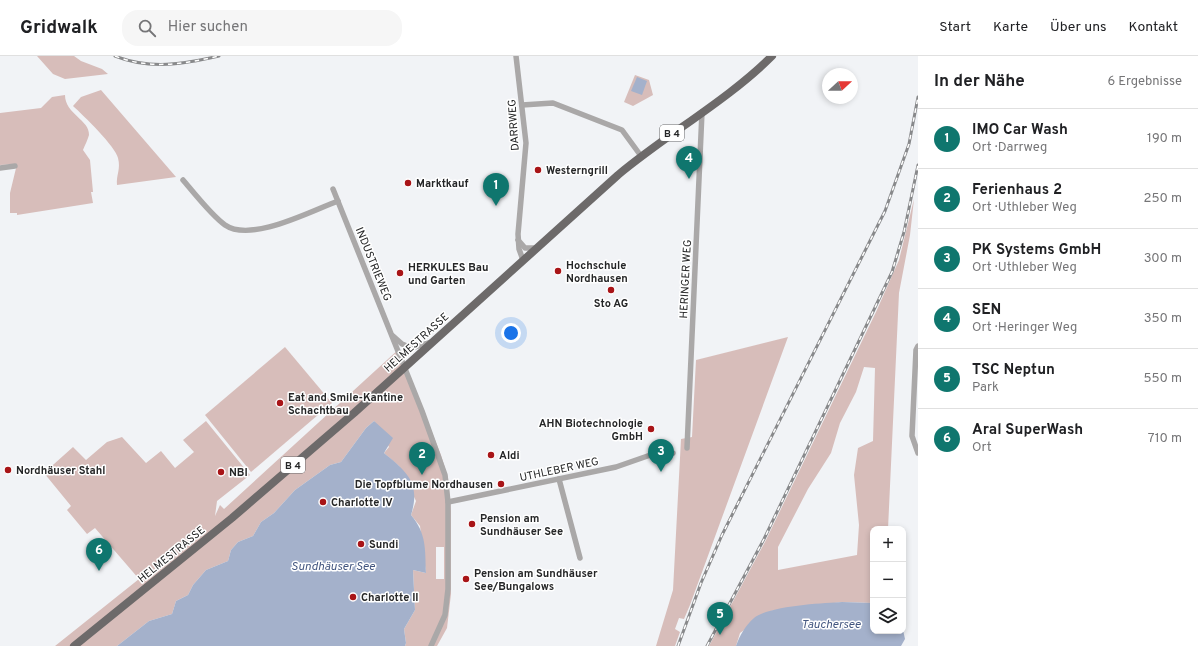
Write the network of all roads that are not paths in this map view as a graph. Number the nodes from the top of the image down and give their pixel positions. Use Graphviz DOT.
graph roads {
  1 [pos="516,56"];
  2 [pos="772,56"];
  3 [pos="522,105"];
  4 [pos="702,112"];
  5 [pos="642,156"];
  6 [pos="15,166"];
  7 [pos="0,168"];
  8 [pos="183,180"];
  9 [pos="333,189"];
  10 [pos="338,201"];
  11 [pos="518,240"];
  12 [pos="536,248"];
  13 [pos="523,260"];
  14 [pos="391,334"];
  15 [pos="433,341"];
  16 [pos="918,346"];
  17 [pos="917,366"];
  18 [pos="404,368"];
  19 [pos="687,448"];
  20 [pos="673,453"];
  21 [pos="918,453"];
  22 [pos="559,479"];
  23 [pos="448,502"];
  24 [pos="580,558"];
  25 [pos="74,646"];
  26 [pos="431,646"];
  1 -- 3 [label="street, DARRWEG"];
  2 -- 4 [label="main road, HELMESTRASSE / B 4"];
  3 -- 5 [label="street"];
  3 -- 11 [label="street, DARRWEG"];
  4 -- 5 [label="main road, HELMESTRASSE / B 4"];
  4 -- 19 [label="street, HERINGER WEG"];
  5 -- 12 [label="main road, HELMESTRASSE / B 4"];
  6 -- 7 [label="street"];
  8 -- 10 [label="street"];
  9 -- 10 [label="street, INDUSTRIEWEG"];
  10 -- 14 [label="street, INDUSTRIEWEG"];
  11 -- 12 [label="street"];
  11 -- 13 [label="street, DARRWEG"];
  12 -- 13 [label="main road, HELMESTRASSE / B 4"];
  13 -- 15 [label="main road, HELMESTRASSE / B 4"];
  14 -- 15 [label="street"];
  14 -- 18 [label="street, INDUSTRIEWEG"];
  15 -- 18 [label="main road, HELMESTRASSE / B 4"];
  16 -- 17 [label="street"];
  17 -- 21 [label="street"];
  18 -- 23 [label="street"];
  18 -- 25 [label="main road, HELMESTRASSE / B 4"];
  20 -- 22 [label="street, UTHLEBER WEG"];
  22 -- 23 [label="street, UTHLEBER WEG"];
  22 -- 24 [label="street"];
  23 -- 26 [label="street"];
}
